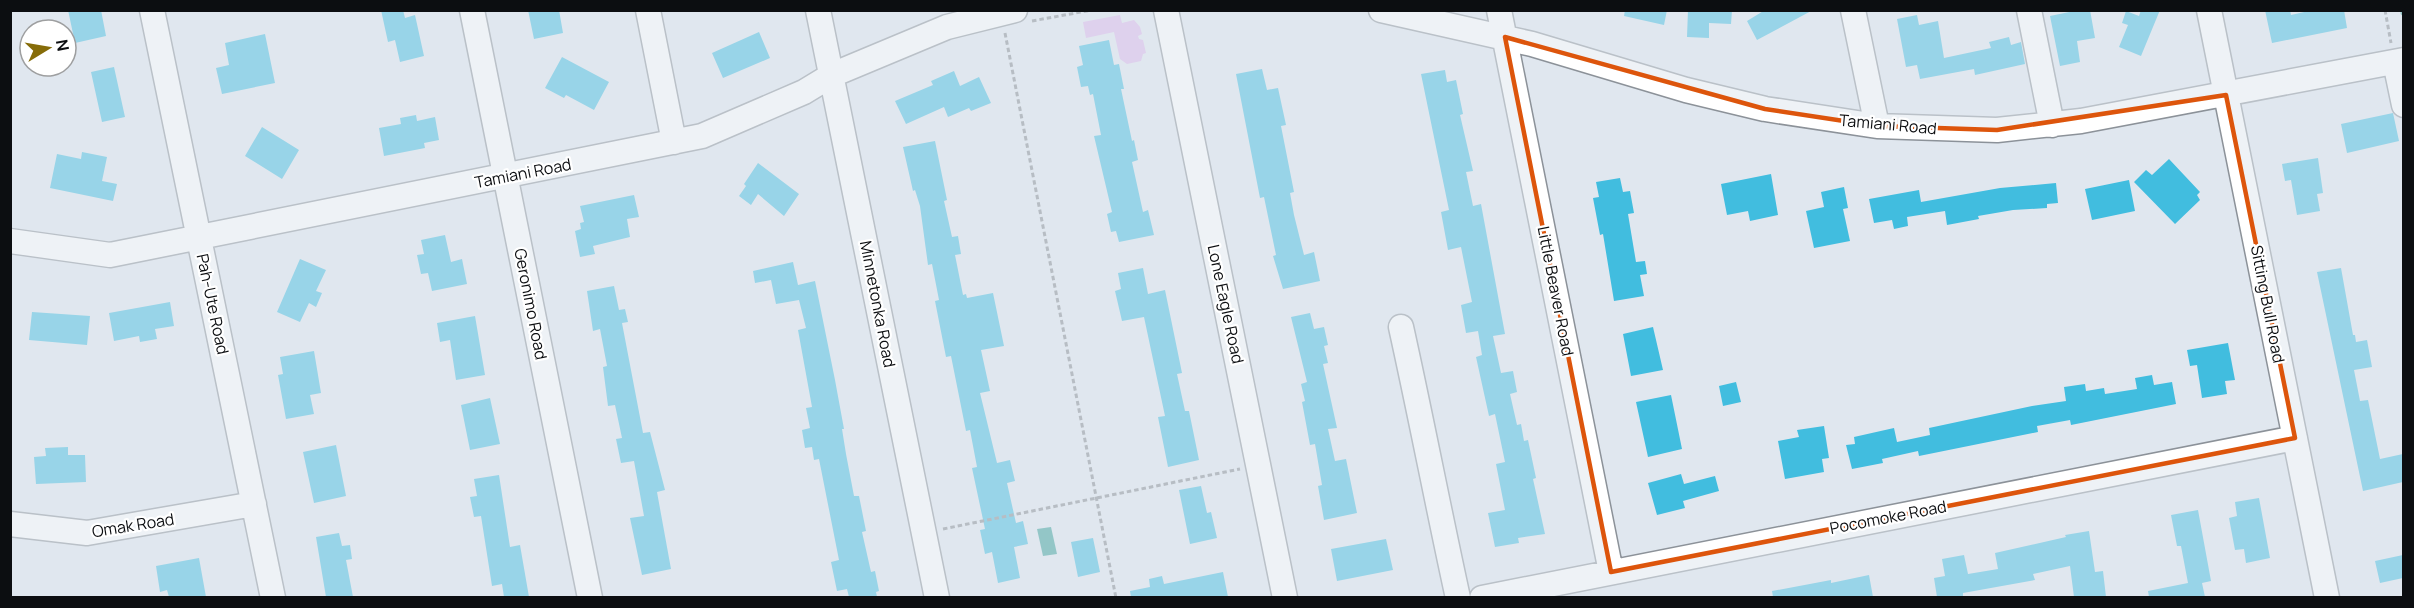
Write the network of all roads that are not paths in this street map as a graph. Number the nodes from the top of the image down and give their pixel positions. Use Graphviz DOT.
graph roads {
  1 [pos="152,10"];
  2 [pos="472,10"];
  3 [pos="648,10"];
  4 [pos="818,10"];
  5 [pos="1166,10"];
  6 [pos="1381,10"];
  7 [pos="1499,10"];
  8 [pos="1853,10"];
  9 [pos="2028,10"];
  10 [pos="2210,10"];
  11 [pos="1007,14"];
  12 [pos="1505,37"];
  13 [pos="2399,61"];
  14 [pos="832,75"];
  15 [pos="2226,95"];
  16 [pos="2403,105"];
  17 [pos="2052,124"];
  18 [pos="1877,126"];
  19 [pos="674,142"];
  20 [pos="506,176"];
  21 [pos="198,236"];
  22 [pos="10,241"];
  23 [pos="1401,327"];
  24 [pos="2295,438"];
  25 [pos="254,504"];
  26 [pos="10,524"];
  27 [pos="1611,572"];
  28 [pos="273,597"];
  29 [pos="590,597"];
  30 [pos="937,597"];
  31 [pos="1285,597"];
  32 [pos="1458,597"];
  33 [pos="1482,597"];
  34 [pos="2327,597"];
  1 -- 21 [label="street, Pah-Ute Road"];
  2 -- 20 [label="street, Geronimo Road"];
  3 -- 19 [label="street"];
  4 -- 14 [label="street, Minnetonka Road"];
  5 -- 31 [label="street, Lone Eagle Road"];
  6 -- 12 [label="street, Tamiani Road"];
  7 -- 12 [label="street, Little Beaver Road"];
  8 -- 18 [label="street"];
  9 -- 17 [label="street"];
  10 -- 15 [label="street, Sitting Bull Road"];
  11 -- 14 [label="street, Tamiani Road"];
  12 -- 18 [label="street, Tamiani Road"];
  12 -- 27 [label="street, Little Beaver Road"];
  13 -- 15 [label="street, Tamiani Road"];
  13 -- 16 [label="street"];
  14 -- 19 [label="street, Tamiani Road"];
  14 -- 30 [label="street, Minnetonka Road"];
  15 -- 17 [label="street, Tamiani Road"];
  15 -- 24 [label="street, Sitting Bull Road"];
  17 -- 18 [label="street, Tamiani Road"];
  19 -- 20 [label="street, Tamiani Road"];
  20 -- 21 [label="street, Tamiani Road"];
  20 -- 29 [label="street, Geronimo Road"];
  21 -- 22 [label="street, Tamiani Road"];
  21 -- 25 [label="street, Pah-Ute Road"];
  23 -- 32 [label="street"];
  24 -- 27 [label="street, Pocomoke Road"];
  24 -- 34 [label="street, Sitting Bull Road"];
  25 -- 26 [label="street, Omak Road"];
  25 -- 28 [label="street, Pah-Ute Road"];
  27 -- 33 [label="street, Pocomoke Road"];
}
